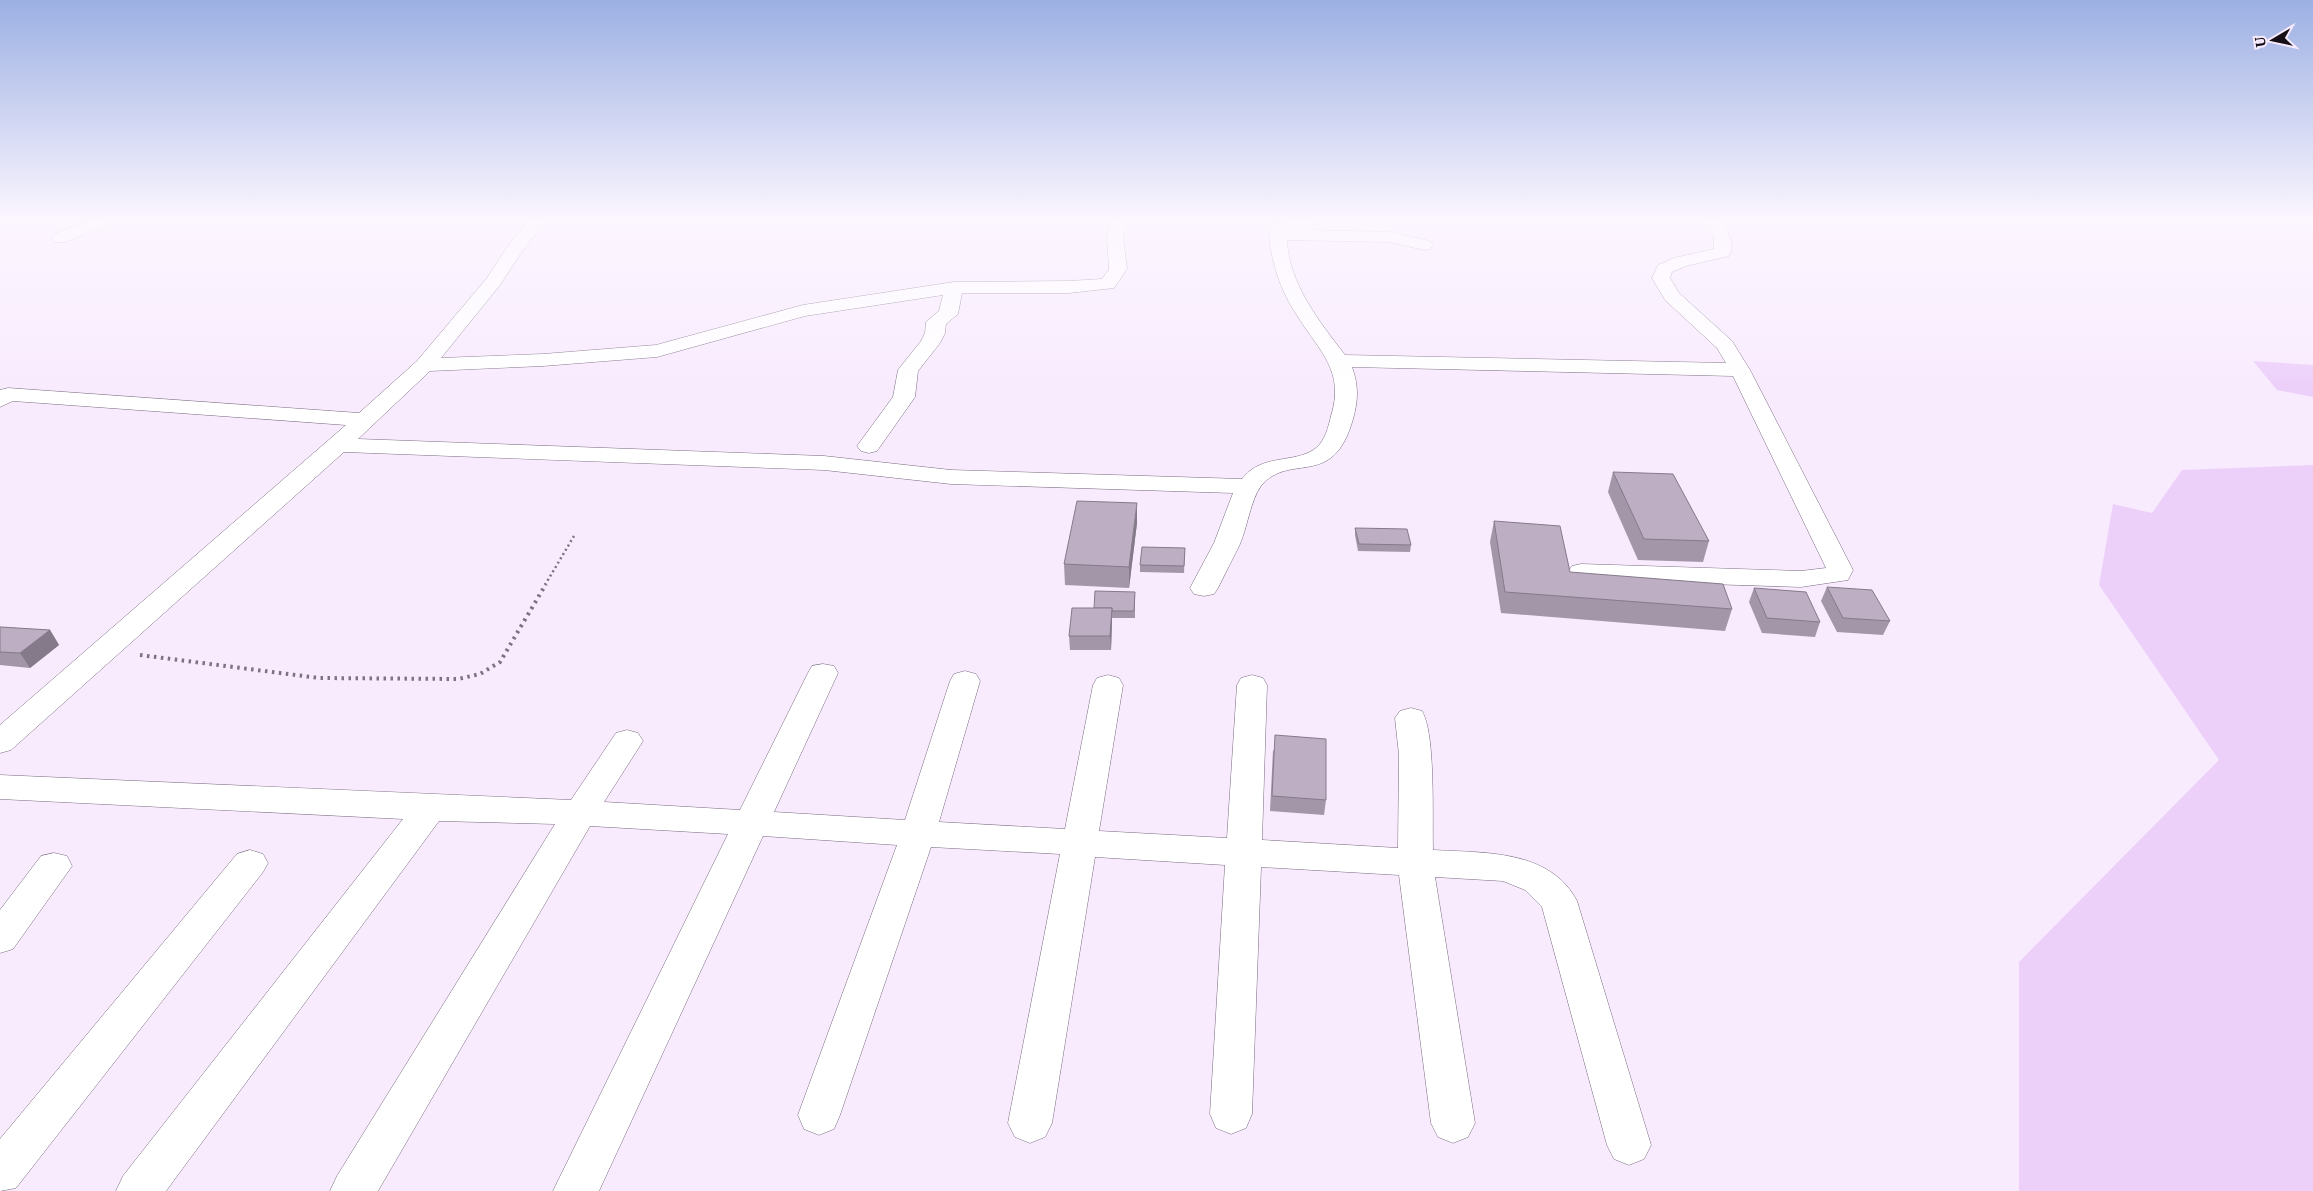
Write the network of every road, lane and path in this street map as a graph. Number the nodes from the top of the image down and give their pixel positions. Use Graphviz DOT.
graph roads {
  1 [pos="498,275"];
  2 [pos="1114,275"];
  3 [pos="1286,275"];
  4 [pos="1662,275"];
  5 [pos="954,288"];
  6 [pos="1339,362"];
  7 [pos="424,365"];
  8 [pos="1740,370"];
  9 [pos="3,396"];
  10 [pos="363,420"];
  11 [pos="338,446"];
  12 [pos="869,446"];
  13 [pos="1248,486"];
  14 [pos="574,536"];
  15 [pos="1581,572"];
  16 [pos="1204,588"];
  17 [pos="105,651"];
  18 [pos="823,673"];
  19 [pos="965,682"];
  20 [pos="1108,685"];
  21 [pos="1252,685"];
  22 [pos="1411,718"];
  23 [pos="627,741"];
  24 [pos="0,742"];
  25 [pos="0,786"];
  26 [pos="430,808"];
  27 [pos="580,813"];
  28 [pos="753,822"];
  29 [pos="918,834"];
  30 [pos="1079,842"];
  31 [pos="1243,852"];
  32 [pos="1416,862"];
  33 [pos="250,863"];
  34 [pos="54,866"];
  35 [pos="0,938"];
  36 [pos="1231,1114"];
  37 [pos="819,1115"];
  38 [pos="1030,1123"];
  39 [pos="1453,1123"];
  40 [pos="1629,1145"];
  41 [pos="0,1173"];
  42 [pos="139,1191"];
  43 [pos="353,1191"];
  44 [pos="576,1191"];
  1 -- 7 [label="street"];
  2 -- 5 [label="street"];
  3 -- 6 [label="street"];
  4 -- 8 [label="street"];
  5 -- 7 [label="street"];
  5 -- 12 [label="street"];
  6 -- 8 [label="street"];
  6 -- 13 [label="street"];
  7 -- 10 [label="street"];
  8 -- 15 [label="street"];
  9 -- 10 [label="street"];
  10 -- 11 [label="street"];
  11 -- 13 [label="street"];
  11 -- 17 [label="street"];
  13 -- 16 [label="street"];
  14 -- 17 [label="path"];
  17 -- 24 [label="street"];
  18 -- 28 [label="street"];
  19 -- 29 [label="street"];
  20 -- 30 [label="street"];
  21 -- 31 [label="street"];
  22 -- 32 [label="street"];
  23 -- 27 [label="street"];
  25 -- 26 [label="street"];
  26 -- 27 [label="street"];
  26 -- 42 [label="street"];
  27 -- 28 [label="street"];
  27 -- 43 [label="street"];
  28 -- 29 [label="street"];
  28 -- 44 [label="street"];
  29 -- 30 [label="street"];
  29 -- 37 [label="street"];
  30 -- 31 [label="street"];
  30 -- 38 [label="street"];
  31 -- 32 [label="street"];
  31 -- 36 [label="street"];
  32 -- 39 [label="street"];
  32 -- 40 [label="street"];
  33 -- 41 [label="street"];
  34 -- 35 [label="street"];
}
